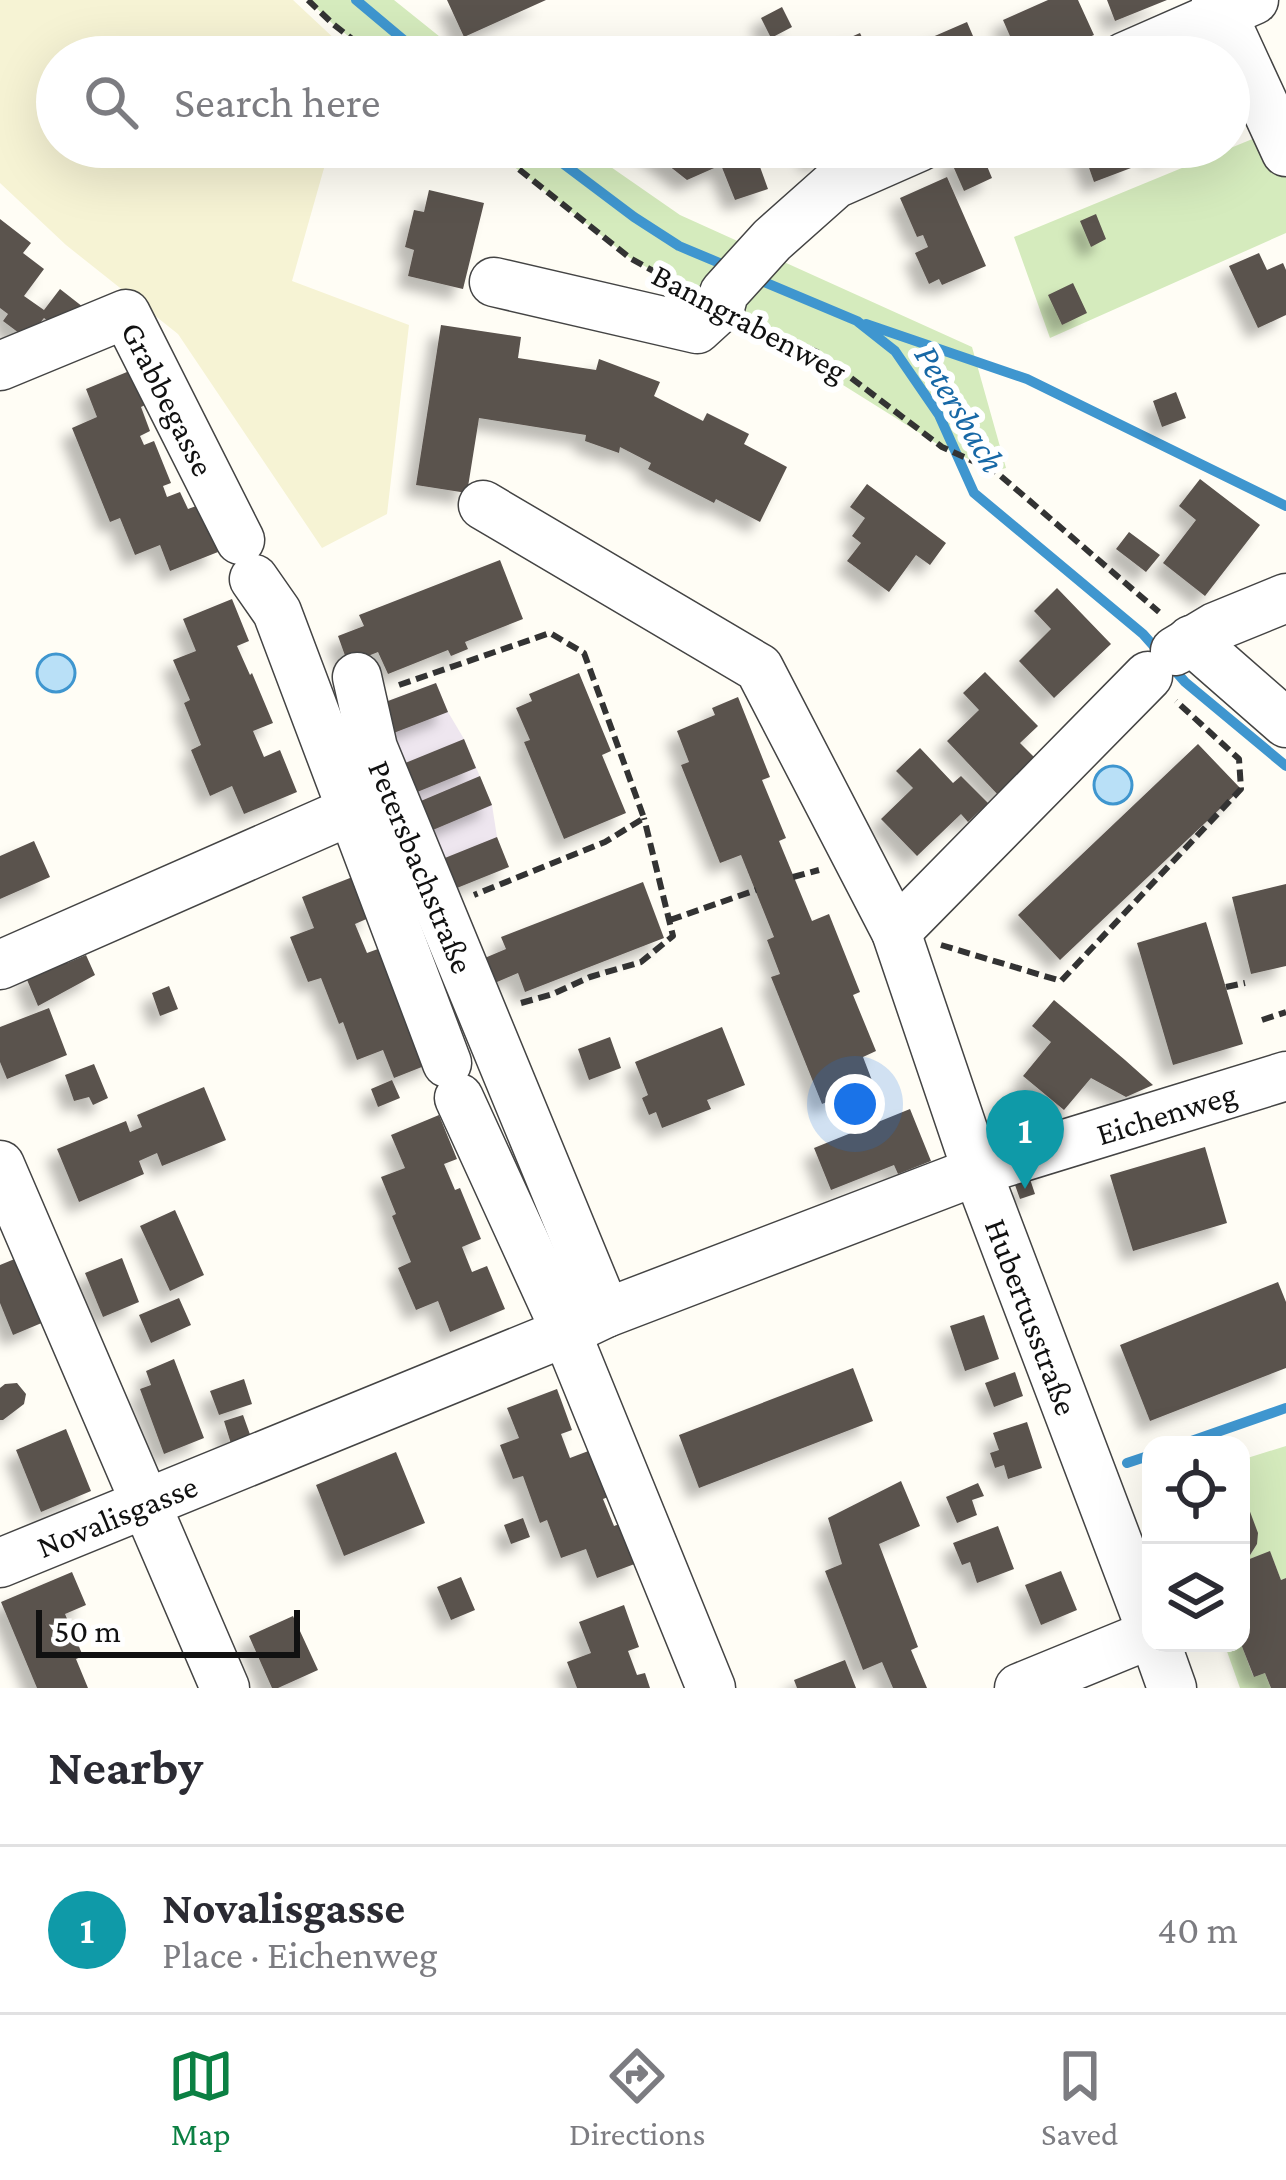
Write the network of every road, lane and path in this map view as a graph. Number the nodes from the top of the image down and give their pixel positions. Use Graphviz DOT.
graph roads {
  1 [pos="308,0"];
  2 [pos="1231,5"];
  3 [pos="348,36"];
  4 [pos="1167,36"];
  5 [pos="1243,36"];
  6 [pos="1250,56"];
  7 [pos="1286,152"];
  8 [pos="517,168"];
  9 [pos="871,168"];
  10 [pos="494,282"];
  11 [pos="722,300"];
  12 [pos="0,366"];
  13 [pos="483,506"];
  14 [pos="247,559"];
  15 [pos="1286,598"];
  16 [pos="1171,656"];
  17 [pos="359,687"];
  18 [pos="1286,723"];
  19 [pos="350,811"];
  20 [pos="644,818"];
  21 [pos="756,890"];
  22 [pos="440,910"];
  23 [pos="670,920"];
  24 [pos="896,932"];
  25 [pos="0,965"];
  26 [pos="1245,982"];
  27 [pos="1226,987"];
  28 [pos="1286,1012"];
  29 [pos="1262,1020"];
  30 [pos="490,1033"];
  31 [pos="1286,1076"];
  32 [pos="0,1165"];
  33 [pos="977,1171"];
  34 [pos="17,1246"];
  35 [pos="586,1322"];
  36 [pos="146,1502"];
  37 [pos="0,1562"];
  38 [pos="1142,1608"];
  39 [pos="1142,1636"];
  40 [pos="1159,1652"];
  41 [pos="225,1688"];
  42 [pos="711,1688"];
  43 [pos="1019,1688"];
  44 [pos="1172,1688"];
  1 -- 3 [label="path"];
  2 -- 4 [label="street"];
  2 -- 5 [label="street"];
  6 -- 7 [label="street"];
  8 -- 11 [label="path, Banngrabenweg"];
  9 -- 11 [label="street"];
  10 -- 11 [label="street"];
  11 -- 16 [label="path, Banngrabenweg"];
  12 -- 14 [label="street, Grabbegasse"];
  13 -- 24 [label="street, Hubertusstraße"];
  14 -- 19 [label="street, Petersbachstraße"];
  15 -- 16 [label="street"];
  16 -- 18 [label="street"];
  16 -- 24 [label="street"];
  16 -- 24 [label="path, Banngrabenweg"];
  17 -- 20 [label="path"];
  17 -- 22 [label="street, Petersbachstraße"];
  19 -- 25 [label="street, Petersbachstraße"];
  19 -- 35 [label="street, Petersbachstraße"];
  20 -- 22 [label="path"];
  20 -- 23 [label="path"];
  21 -- 23 [label="path"];
  22 -- 30 [label="street, Petersbachstraße"];
  23 -- 30 [label="path"];
  24 -- 33 [label="street, Hubertusstraße"];
  26 -- 27 [label="path"];
  28 -- 29 [label="path"];
  30 -- 35 [label="street"];
  31 -- 33 [label="street, Eichenweg"];
  32 -- 34 [label="street"];
  33 -- 35 [label="street, Novalisgasse"];
  33 -- 38 [label="street, Hubertusstraße"];
  34 -- 36 [label="street"];
  35 -- 36 [label="street, Novalisgasse"];
  35 -- 42 [label="street"];
  36 -- 37 [label="street, Novalisgasse"];
  36 -- 41 [label="street"];
  39 -- 43 [label="street"];
  40 -- 44 [label="street"];
}
